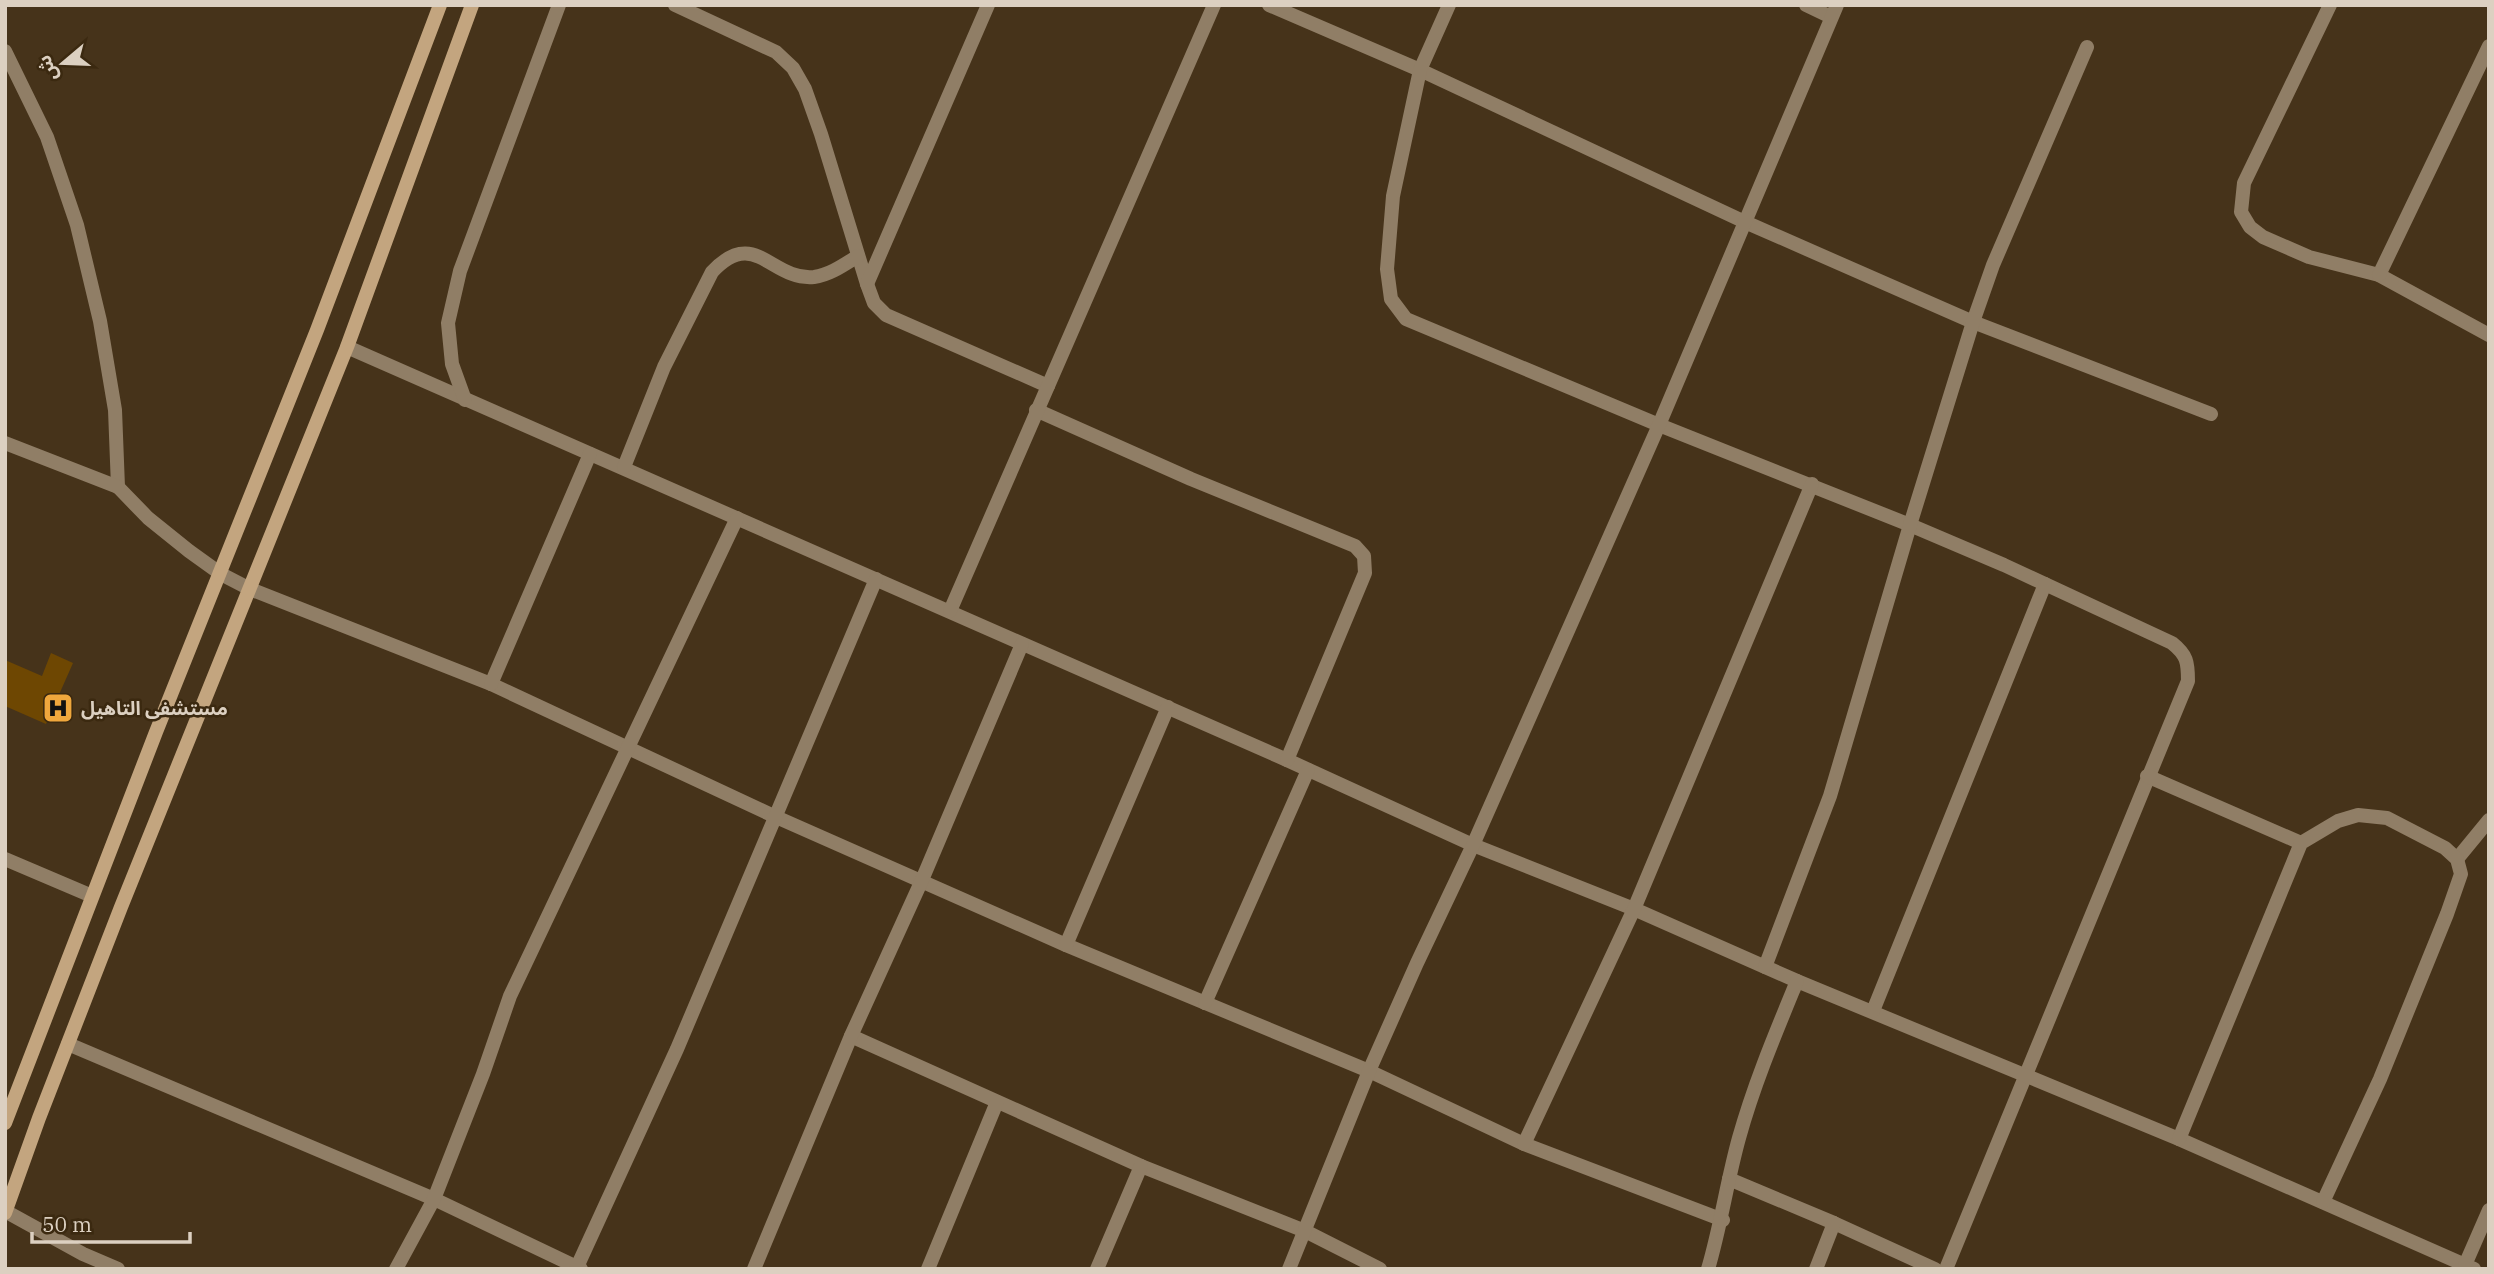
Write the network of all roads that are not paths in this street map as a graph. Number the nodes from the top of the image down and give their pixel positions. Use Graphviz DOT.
graph roads {
  1 [pos="440,5"];
  2 [pos="472,5"];
  3 [pos="559,5"];
  4 [pos="676,5"];
  5 [pos="988,5"];
  6 [pos="1214,5"];
  7 [pos="1269,5"];
  8 [pos="1449,5"];
  9 [pos="1806,5"];
  10 [pos="2330,5"];
  11 [pos="1834,11"];
  12 [pos="2489,46"];
  13 [pos="2087,47"];
  14 [pos="5,51"];
  15 [pos="1420,70"];
  16 [pos="1745,222"];
  17 [pos="858,256"];
  18 [pos="2379,275"];
  19 [pos="867,284"];
  20 [pos="1973,322"];
  21 [pos="2489,335"];
  22 [pos="347,347"];
  23 [pos="1048,386"];
  24 [pos="465,400"];
  25 [pos="1036,410"];
  26 [pos="2211,414"];
  27 [pos="1659,425"];
  28 [pos="5,443"];
  29 [pos="590,454"];
  30 [pos="624,467"];
  31 [pos="1812,484"];
  32 [pos="118,487"];
  33 [pos="737,518"];
  34 [pos="1910,525"];
  35 [pos="221,573"];
  36 [pos="876,579"];
  37 [pos="2045,584"];
  38 [pos="250,589"];
  39 [pos="950,611"];
  40 [pos="1022,644"];
  41 [pos="491,684"];
  42 [pos="1168,707"];
  43 [pos="628,747"];
  44 [pos="1287,760"];
  45 [pos="1308,770"];
  46 [pos="2147,776"];
  47 [pos="776,817"];
  48 [pos="2489,820"];
  49 [pos="2301,843"];
  50 [pos="1473,845"];
  51 [pos="5,859"];
  52 [pos="2457,859"];
  53 [pos="922,880"];
  54 [pos="92,896"];
  55 [pos="1634,909"];
  56 [pos="1066,945"];
  57 [pos="1765,967"];
  58 [pos="1797,981"];
  59 [pos="1205,1003"];
  60 [pos="1873,1011"];
  61 [pos="851,1036"];
  62 [pos="68,1044"];
  63 [pos="1369,1071"];
  64 [pos="2026,1074"];
  65 [pos="997,1102"];
  66 [pos="5,1123"];
  67 [pos="2179,1139"];
  68 [pos="1524,1144"];
  69 [pos="1140,1166"];
  70 [pos="1729,1179"];
  71 [pos="434,1199"];
  72 [pos="2323,1202"];
  73 [pos="2489,1210"];
  74 [pos="5,1212"];
  75 [pos="1723,1220"];
  76 [pos="1833,1223"];
  77 [pos="1306,1231"];
  78 [pos="2469,1267"];
  79 [pos="579,1268"];
  80 [pos="118,1269"];
  81 [pos="396,1269"];
  82 [pos="754,1269"];
  83 [pos="928,1269"];
  84 [pos="1097,1269"];
  85 [pos="1289,1269"];
  86 [pos="1380,1269"];
  87 [pos="1708,1269"];
  88 [pos="1816,1269"];
  89 [pos="1935,1269"];
  90 [pos="1946,1269"];
  1 -- 35 [label="main road"];
  2 -- 22 [label="main road"];
  3 -- 24 [label="street"];
  4 -- 17 [label="street"];
  5 -- 19 [label="street"];
  6 -- 23 [label="street"];
  7 -- 15 [label="street"];
  8 -- 15 [label="street"];
  9 -- 11 [label="street"];
  10 -- 18 [label="street"];
  11 -- 16 [label="street"];
  12 -- 18 [label="street"];
  13 -- 20 [label="street"];
  14 -- 32 [label="street"];
  15 -- 16 [label="street"];
  15 -- 27 [label="street"];
  16 -- 20 [label="street"];
  16 -- 27 [label="street"];
  17 -- 19 [label="street"];
  17 -- 30 [label="street"];
  18 -- 21 [label="street"];
  19 -- 23 [label="street"];
  20 -- 26 [label="street"];
  20 -- 34 [label="street"];
  22 -- 24 [label="street"];
  22 -- 38 [label="main road"];
  23 -- 25 [label="street"];
  24 -- 29 [label="street"];
  25 -- 39 [label="street"];
  25 -- 44 [label="street"];
  27 -- 31 [label="street"];
  27 -- 50 [label="street"];
  28 -- 32 [label="street"];
  29 -- 30 [label="street"];
  29 -- 41 [label="street"];
  30 -- 33 [label="street"];
  31 -- 34 [label="street"];
  31 -- 55 [label="street"];
  32 -- 35 [label="street"];
  33 -- 36 [label="street"];
  33 -- 43 [label="street"];
  34 -- 37 [label="street"];
  34 -- 57 [label="street"];
  35 -- 38 [label="street"];
  35 -- 54 [label="main road"];
  36 -- 39 [label="street"];
  36 -- 47 [label="street"];
  37 -- 46 [label="street"];
  37 -- 60 [label="street"];
  38 -- 41 [label="street"];
  38 -- 62 [label="main road"];
  39 -- 40 [label="street"];
  40 -- 42 [label="street"];
  40 -- 53 [label="street"];
  41 -- 43 [label="street"];
  42 -- 44 [label="street"];
  42 -- 56 [label="street"];
  43 -- 47 [label="street"];
  43 -- 71 [label="street"];
  44 -- 45 [label="street"];
  45 -- 50 [label="street"];
  45 -- 59 [label="street"];
  46 -- 49 [label="street"];
  46 -- 64 [label="street"];
  47 -- 53 [label="street"];
  47 -- 79 [label="street"];
  48 -- 52 [label="street"];
  49 -- 52 [label="street"];
  49 -- 67 [label="street"];
  50 -- 55 [label="street"];
  50 -- 63 [label="street"];
  51 -- 54 [label="street"];
  52 -- 72 [label="street"];
  53 -- 56 [label="street"];
  53 -- 61 [label="street"];
  54 -- 66 [label="main road"];
  55 -- 57 [label="street"];
  55 -- 68 [label="street"];
  56 -- 59 [label="street"];
  57 -- 58 [label="street"];
  58 -- 60 [label="street"];
  58 -- 70 [label="street"];
  59 -- 63 [label="street"];
  60 -- 64 [label="street"];
  61 -- 65 [label="street"];
  61 -- 82 [label="street"];
  62 -- 71 [label="street"];
  62 -- 74 [label="main road"];
  63 -- 68 [label="street"];
  63 -- 77 [label="street"];
  64 -- 67 [label="street"];
  64 -- 90 [label="street"];
  65 -- 69 [label="street"];
  65 -- 83 [label="street"];
  67 -- 72 [label="street"];
  68 -- 75 [label="street"];
  69 -- 77 [label="street"];
  69 -- 84 [label="street"];
  70 -- 75 [label="street"];
  70 -- 76 [label="street"];
  71 -- 79 [label="street"];
  71 -- 81 [label="street"];
  72 -- 78 [label="street"];
  73 -- 78 [label="street"];
  74 -- 80 [label="street"];
  75 -- 87 [label="street"];
  76 -- 88 [label="street"];
  76 -- 89 [label="street"];
  77 -- 85 [label="street"];
  77 -- 86 [label="street"];
}
